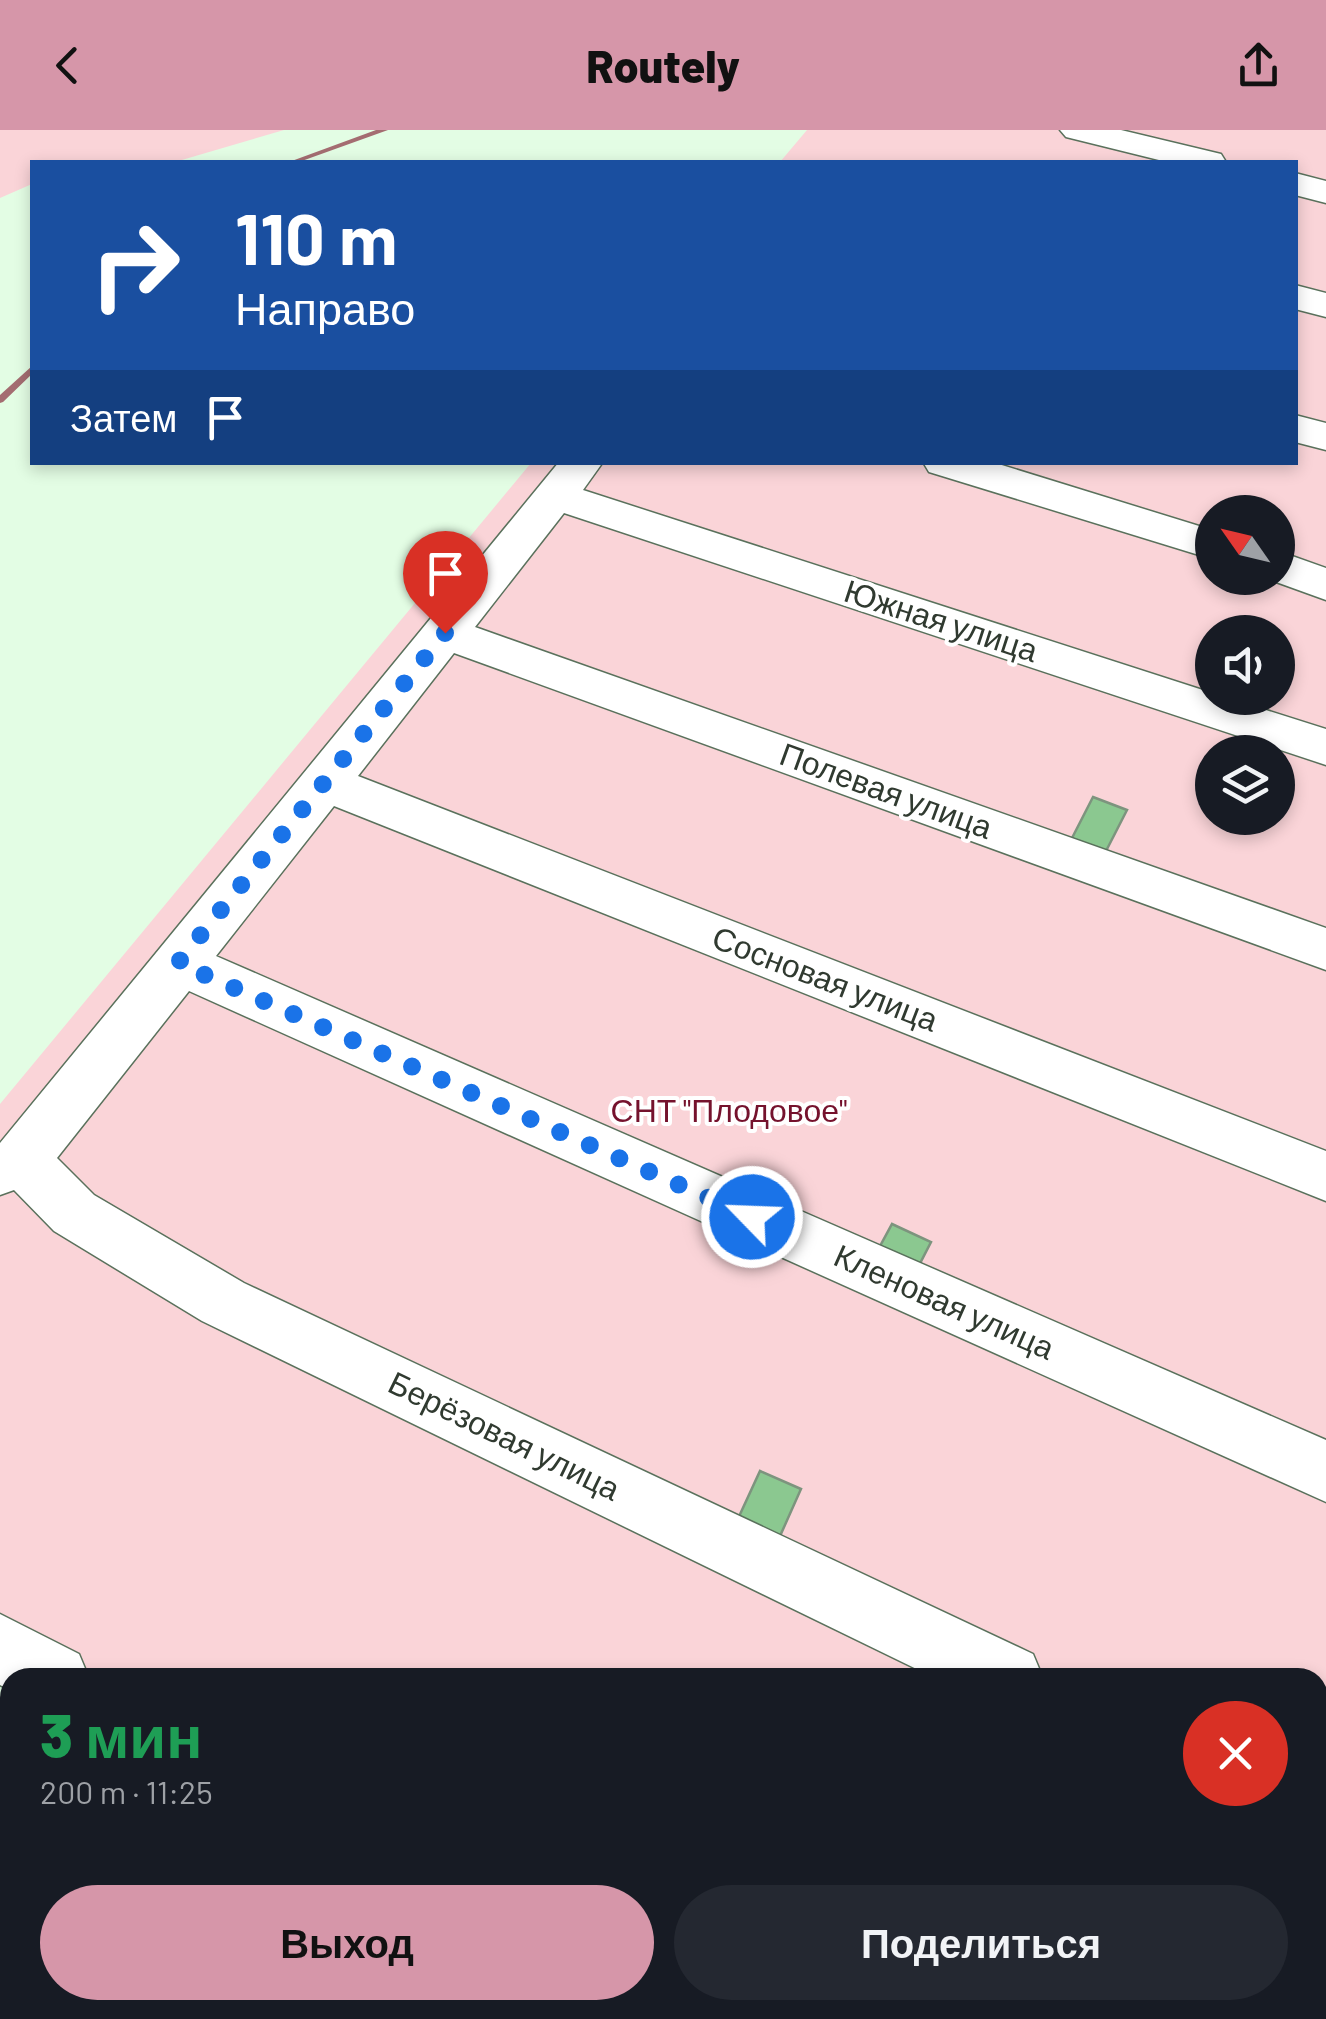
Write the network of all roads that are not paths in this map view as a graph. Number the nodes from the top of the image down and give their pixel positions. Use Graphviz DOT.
graph roads {
  1 [pos="1078,130"];
  2 [pos="1200,160"];
  3 [pos="1298,185"];
  4 [pos="1326,192"];
  5 [pos="1298,298"];
  6 [pos="1326,306"];
  7 [pos="1298,429"];
  8 [pos="1326,436"];
  9 [pos="954,465"];
  10 [pos="569,479"];
  11 [pos="1195,541"];
  12 [pos="1295,573"];
  13 [pos="1326,585"];
  14 [pos="445,633"];
  15 [pos="1326,746"];
  16 [pos="324,782"];
  17 [pos="1326,949"];
  18 [pos="178,963"];
  19 [pos="11,1165"];
  20 [pos="1326,1176"];
  21 [pos="1326,1471"];
  22 [pos="0,1648"];
  23 [pos="37,1668"];
  24 [pos="988,1668"];
  1 -- 2 [label="lane"];
  3 -- 4 [label="lane"];
  5 -- 6 [label="lane"];
  7 -- 8 [label="lane"];
  9 -- 11 [label="lane"];
  10 -- 14 [label="lane"];
  10 -- 15 [label="lane, Южная улица"];
  12 -- 13 [label="lane"];
  14 -- 16 [label="lane"];
  14 -- 17 [label="lane, Полевая улица"];
  16 -- 18 [label="lane"];
  16 -- 20 [label="lane, Сосновая улица"];
  18 -- 19 [label="lane"];
  18 -- 21 [label="lane, Кленовая улица"];
  19 -- 24 [label="lane, Берёзовая улица"];
  22 -- 23 [label="lane"];
}
